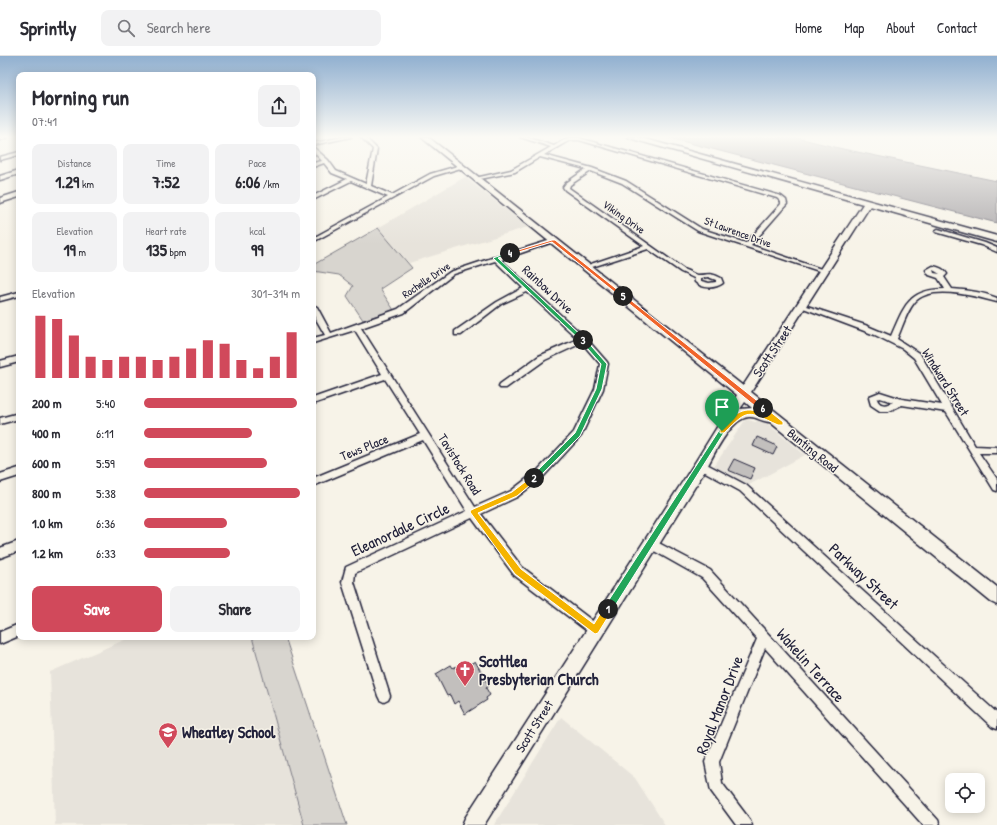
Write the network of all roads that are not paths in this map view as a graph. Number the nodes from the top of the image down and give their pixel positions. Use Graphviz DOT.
graph roads {
  1 [pos="16,173"];
  2 [pos="336,173"];
  3 [pos="371,173"];
  4 [pos="440,173"];
  5 [pos="469,173"];
  6 [pos="505,173"];
  7 [pos="584,173"];
  8 [pos="600,173"];
  9 [pos="698,173"];
  10 [pos="758,173"];
  11 [pos="0,178"];
  12 [pos="477,179"];
  13 [pos="350,180"];
  14 [pos="723,180"];
  15 [pos="717,185"];
  16 [pos="368,187"];
  17 [pos="16,195"];
  18 [pos="316,197"];
  19 [pos="392,197"];
  20 [pos="0,201"];
  21 [pos="868,204"];
  22 [pos="938,231"];
  23 [pos="316,238"];
  24 [pos="997,239"];
  25 [pos="553,240"];
  26 [pos="985,240"];
  27 [pos="648,246"];
  28 [pos="747,246"];
  29 [pos="997,250"];
  30 [pos="495,258"];
  31 [pos="587,267"];
  32 [pos="824,271"];
  33 [pos="697,277"];
  34 [pos="940,277"];
  35 [pos="529,288"];
  36 [pos="948,290"];
  37 [pos="16,295"];
  38 [pos="0,299"];
  39 [pos="997,300"];
  40 [pos="802,306"];
  41 [pos="316,312"];
  42 [pos="357,328"];
  43 [pos="458,333"];
  44 [pos="329,336"];
  45 [pos="893,339"];
  46 [pos="316,340"];
  47 [pos="583,340"];
  48 [pos="16,360"];
  49 [pos="0,364"];
  50 [pos="387,374"];
  51 [pos="503,386"];
  52 [pos="744,393"];
  53 [pos="316,400"];
  54 [pos="901,402"];
  55 [pos="948,409"];
  56 [pos="16,417"];
  57 [pos="0,421"];
  58 [pos="780,423"];
  59 [pos="722,431"];
  60 [pos="425,436"];
  61 [pos="972,448"];
  62 [pos="997,450"];
  63 [pos="701,465"];
  64 [pos="16,473"];
  65 [pos="0,478"];
  66 [pos="316,481"];
  67 [pos="997,487"];
  68 [pos="473,512"];
  69 [pos="650,544"];
  70 [pos="16,547"];
  71 [pos="0,554"];
  72 [pos="997,597"];
  73 [pos="595,630"];
  74 [pos="16,631"];
  75 [pos="0,638"];
  76 [pos="763,638"];
  77 [pos="384,696"];
  78 [pos="997,722"];
  79 [pos="472,825"];
  80 [pos="745,825"];
  81 [pos="933,825"];
  1 -- 11 [label="street"];
  2 -- 13 [label="street"];
  3 -- 16 [label="street"];
  4 -- 19 [label="street"];
  5 -- 12 [label="main road, Bunting Road"];
  6 -- 12 [label="street"];
  7 -- 27 [label="street, Viking Drive"];
  8 -- 28 [label="street, St Lawrence Drive"];
  9 -- 14 [label="street"];
  10 -- 21 [label="main road"];
  12 -- 25 [label="main road, Bunting Road"];
  13 -- 16 [label="street"];
  13 -- 18 [label="street"];
  14 -- 15 [label="street"];
  14 -- 28 [label="street"];
  16 -- 19 [label="street"];
  17 -- 20 [label="main road"];
  19 -- 23 [label="street"];
  21 -- 26 [label="main road"];
  21 -- 32 [label="main road, Scott Street"];
  22 -- 26 [label="street"];
  24 -- 26 [label="main road"];
  25 -- 30 [label="street, Rochelle Drive"];
  25 -- 31 [label="main road, Bunting Road"];
  26 -- 29 [label="street"];
  27 -- 31 [label="street"];
  27 -- 33 [label="street, Viking Drive"];
  28 -- 32 [label="street, St Lawrence Drive"];
  30 -- 35 [label="street, Rainbow Drive"];
  30 -- 42 [label="street, Rochelle Drive"];
  31 -- 52 [label="main road, Bunting Road"];
  32 -- 40 [label="main road, Scott Street"];
  34 -- 36 [label="street"];
  35 -- 43 [label="street"];
  35 -- 47 [label="street, Rainbow Drive"];
  36 -- 39 [label="street"];
  36 -- 45 [label="street"];
  37 -- 38 [label="street"];
  40 -- 45 [label="street, Windward Street"];
  40 -- 52 [label="main road, Scott Street"];
  41 -- 44 [label="street"];
  42 -- 44 [label="street, Rochelle Drive"];
  42 -- 50 [label="street, Tavistock Road"];
  44 -- 46 [label="street, Rochelle Drive"];
  45 -- 55 [label="street, Windward Street"];
  47 -- 51 [label="street"];
  47 -- 68 [label="street, Rainbow Drive"];
  48 -- 49 [label="street"];
  50 -- 53 [label="street"];
  50 -- 60 [label="street, Tavistock Road"];
  52 -- 58 [label="main road, Bunting Road"];
  52 -- 59 [label="main road, Scott Street"];
  54 -- 55 [label="street"];
  55 -- 61 [label="street, Windward Street"];
  56 -- 57 [label="street"];
  58 -- 59 [label="main road"];
  58 -- 72 [label="main road, Bunting Road"];
  59 -- 63 [label="main road, Scott Street"];
  60 -- 66 [label="street, Tews Place"];
  60 -- 68 [label="street, Tavistock Road"];
  61 -- 62 [label="street"];
  61 -- 67 [label="street, Windward Street"];
  63 -- 69 [label="main road, Scott Street"];
  63 -- 78 [label="street, Parkway Street"];
  64 -- 65 [label="street"];
  68 -- 73 [label="street, Tavistock Road"];
  68 -- 77 [label="street, Eleanordale Circle"];
  69 -- 73 [label="main road, Scott Street"];
  69 -- 76 [label="street, Wakelin Terrace"];
  70 -- 71 [label="street"];
  73 -- 79 [label="main road, Scott Street"];
  74 -- 75 [label="street"];
  76 -- 80 [label="street, Royal Manor Drive"];
  76 -- 81 [label="street, Wakelin Terrace"];
}
